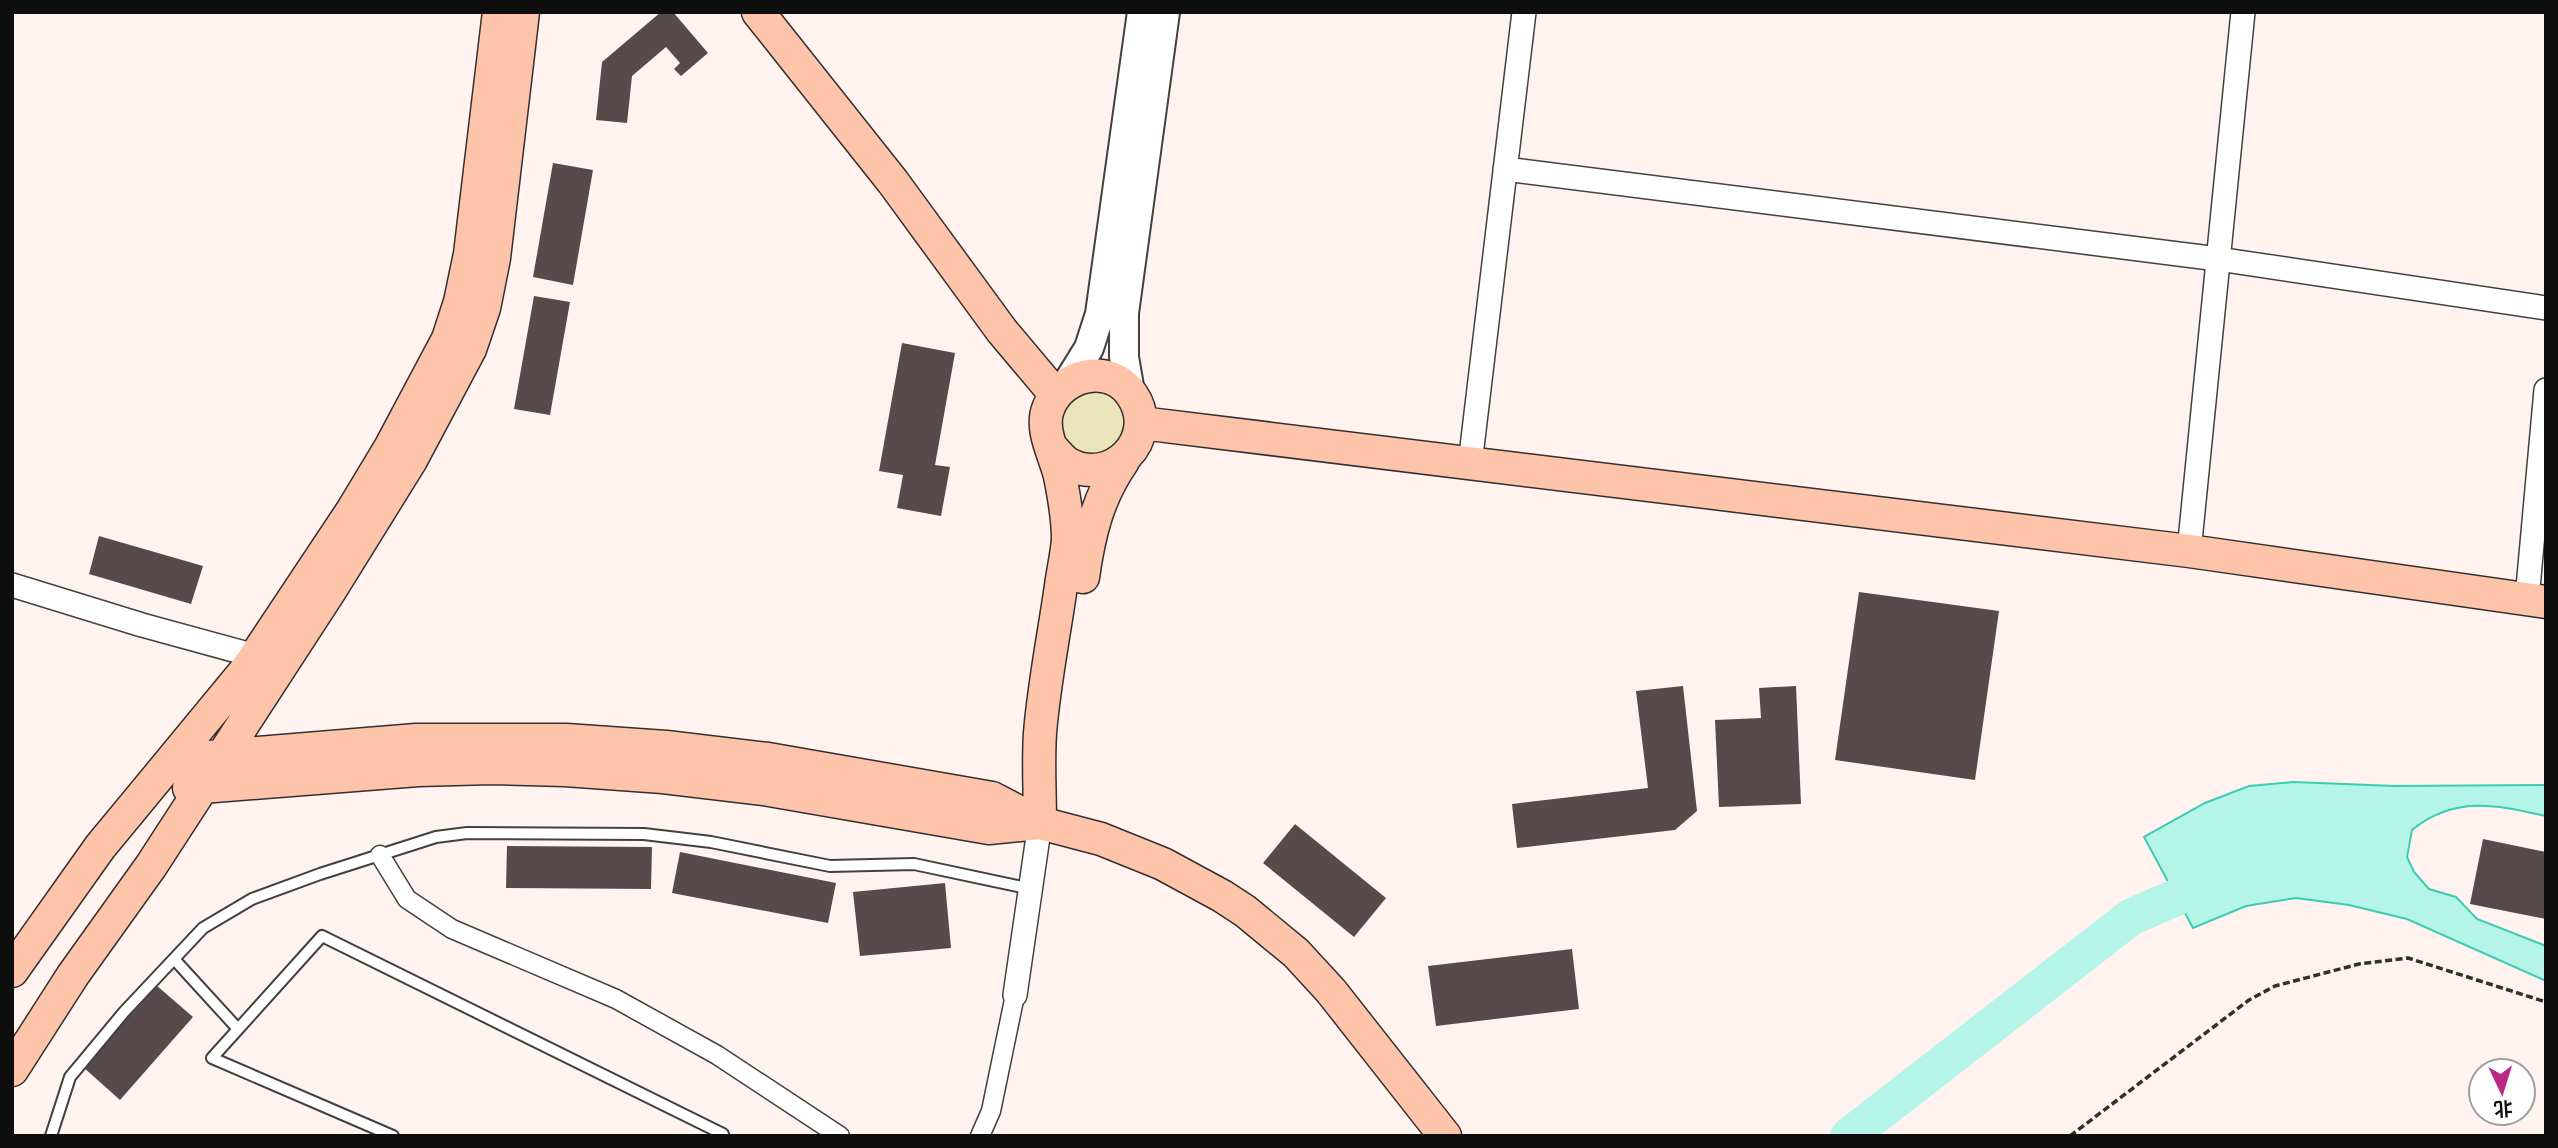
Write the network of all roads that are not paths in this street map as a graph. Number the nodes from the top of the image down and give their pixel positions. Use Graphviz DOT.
graph roads {
  1 [pos="499,12"];
  2 [pos="523,12"];
  3 [pos="758,12"];
  4 [pos="1142,12"];
  5 [pos="1165,12"];
  6 [pos="1524,12"];
  7 [pos="2243,12"];
  8 [pos="1505,169"];
  9 [pos="2218,259"];
  10 [pos="2546,308"];
  11 [pos="1061,388"];
  12 [pos="2546,390"];
  13 [pos="1130,392"];
  14 [pos="1141,423"];
  15 [pos="1052,448"];
  16 [pos="1123,461"];
  17 [pos="1470,464"];
  18 [pos="2189,551"];
  19 [pos="12,585"];
  20 [pos="2536,600"];
  21 [pos="270,659"];
  22 [pos="223,755"];
  23 [pos="172,760"];
  24 [pos="203,788"];
  25 [pos="146,792"];
  26 [pos="1040,823"];
  27 [pos="380,855"];
  28 [pos="1032,889"];
  29 [pos="174,960"];
  30 [pos="12,971"];
  31 [pos="1015,995"];
  32 [pos="238,1029"];
  33 [pos="12,1070"];
  34 [pos="723,1134"];
  35 [pos="833,1134"];
  36 [pos="51,1136"];
  37 [pos="393,1136"];
  38 [pos="980,1136"];
  39 [pos="1445,1136"];
  1 -- 21 [label="main road"];
  2 -- 21 [label="main road"];
  3 -- 11 [label="main road"];
  4 -- 11 [label="street"];
  5 -- 13 [label="street"];
  6 -- 8 [label="street"];
  7 -- 9 [label="street"];
  8 -- 9 [label="street"];
  8 -- 17 [label="street"];
  9 -- 10 [label="street"];
  9 -- 18 [label="street"];
  11 -- 13 [label="main road"];
  11 -- 15 [label="main road"];
  12 -- 20 [label="street"];
  13 -- 14 [label="main road"];
  14 -- 16 [label="main road"];
  14 -- 17 [label="main road"];
  15 -- 16 [label="main road"];
  15 -- 26 [label="main road"];
  16 -- 26 [label="main road"];
  17 -- 18 [label="main road"];
  18 -- 20 [label="main road"];
  19 -- 21 [label="street"];
  21 -- 22 [label="main road"];
  21 -- 23 [label="main road"];
  22 -- 23 [label="main road"];
  22 -- 24 [label="main road"];
  22 -- 26 [label="main road"];
  23 -- 25 [label="main road"];
  24 -- 25 [label="main road"];
  24 -- 26 [label="main road"];
  24 -- 33 [label="main road"];
  25 -- 30 [label="main road"];
  26 -- 28 [label="street"];
  26 -- 39 [label="main road"];
  27 -- 28 [label="lane"];
  27 -- 29 [label="lane"];
  27 -- 35 [label="street"];
  28 -- 31 [label="street"];
  29 -- 32 [label="lane"];
  29 -- 36 [label="lane"];
  31 -- 38 [label="street"];
  32 -- 34 [label="lane"];
  32 -- 37 [label="lane"];
}
